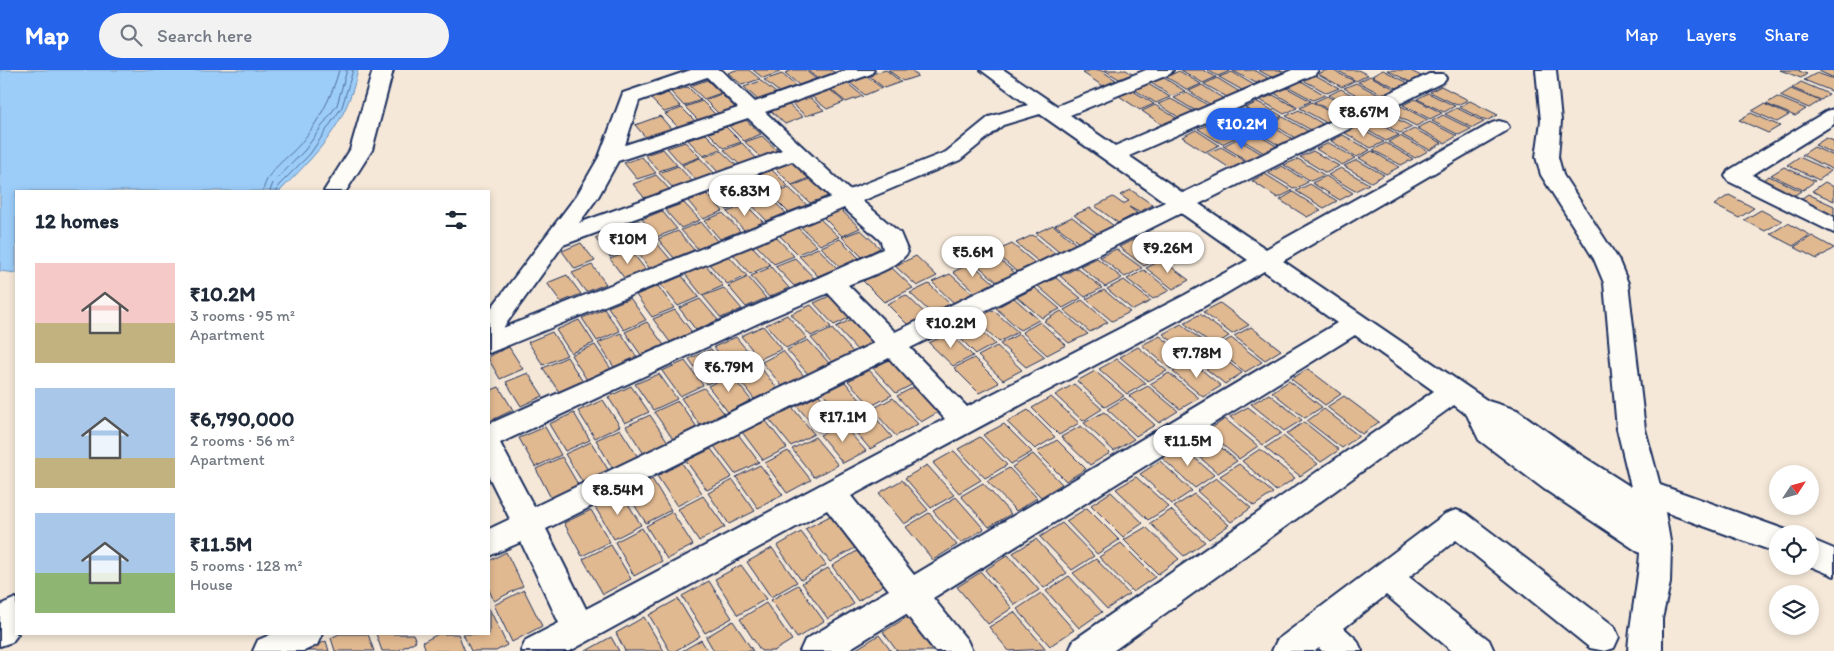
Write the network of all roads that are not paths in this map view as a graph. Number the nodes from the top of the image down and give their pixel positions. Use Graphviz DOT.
graph roads {
  1 [pos="383,70"];
  2 [pos="710,70"];
  3 [pos="864,70"];
  4 [pos="1163,70"];
  5 [pos="1308,70"];
  6 [pos="1546,70"];
  7 [pos="1003,72"];
  8 [pos="1435,78"];
  9 [pos="752,110"];
  10 [pos="1047,111"];
  11 [pos="1834,115"];
  12 [pos="1500,126"];
  13 [pos="796,152"];
  14 [pos="1113,155"];
  15 [pos="610,157"];
  16 [pos="336,190"];
  17 [pos="846,199"];
  18 [pos="1182,202"];
  19 [pos="1834,226"];
  20 [pos="555,240"];
  21 [pos="1267,260"];
  22 [pos="831,282"];
  23 [pos="1356,322"];
  24 [pos="490,328"];
  25 [pos="490,344"];
  26 [pos="892,347"];
  27 [pos="1454,391"];
  28 [pos="1478,408"];
  29 [pos="966,422"];
  30 [pos="490,436"];
  31 [pos="490,451"];
  32 [pos="831,493"];
  33 [pos="1649,504"];
  34 [pos="526,525"];
  35 [pos="1769,537"];
  36 [pos="490,543"];
  37 [pos="1656,547"];
  38 [pos="1819,556"];
  39 [pos="1834,563"];
  40 [pos="1385,576"];
  41 [pos="910,594"];
  42 [pos="15,614"];
  43 [pos="1319,627"];
  44 [pos="578,628"];
  45 [pos="0,631"];
  46 [pos="303,635"];
  47 [pos="1602,637"];
  48 [pos="270,651"];
  49 [pos="538,651"];
  50 [pos="817,651"];
  51 [pos="955,651"];
  52 [pos="1086,651"];
  53 [pos="1289,651"];
  54 [pos="1345,651"];
  55 [pos="1477,651"];
  56 [pos="1645,651"];
  1 -- 16 [label="street"];
  2 -- 9 [label="street"];
  2 -- 15 [label="street"];
  3 -- 9 [label="street"];
  4 -- 10 [label="street"];
  5 -- 14 [label="street"];
  6 -- 33 [label="street"];
  7 -- 10 [label="street"];
  8 -- 18 [label="street"];
  9 -- 13 [label="street"];
  9 -- 15 [label="street"];
  10 -- 14 [label="street"];
  10 -- 17 [label="street"];
  11 -- 19 [label="street"];
  12 -- 21 [label="street"];
  13 -- 17 [label="street"];
  13 -- 20 [label="street"];
  14 -- 18 [label="street"];
  15 -- 20 [label="street"];
  17 -- 22 [label="street"];
  17 -- 25 [label="street"];
  18 -- 21 [label="street"];
  18 -- 26 [label="street"];
  20 -- 24 [label="street"];
  21 -- 23 [label="street"];
  21 -- 29 [label="street"];
  22 -- 26 [label="street"];
  22 -- 30 [label="street"];
  23 -- 27 [label="street"];
  23 -- 41 [label="street"];
  26 -- 29 [label="street"];
  26 -- 34 [label="street"];
  27 -- 28 [label="street"];
  27 -- 52 [label="street"];
  28 -- 33 [label="street"];
  28 -- 37 [label="street"];
  29 -- 32 [label="street"];
  31 -- 34 [label="street"];
  32 -- 41 [label="street"];
  32 -- 44 [label="street"];
  33 -- 35 [label="street"];
  33 -- 37 [label="street"];
  34 -- 36 [label="street"];
  34 -- 44 [label="street"];
  37 -- 56 [label="street"];
  38 -- 39 [label="street"];
  40 -- 43 [label="street"];
  40 -- 47 [label="street"];
  40 -- 55 [label="street"];
  41 -- 50 [label="street"];
  41 -- 51 [label="street"];
  42 -- 45 [label="street"];
  43 -- 53 [label="street"];
  43 -- 54 [label="street"];
  44 -- 49 [label="street"];
  46 -- 48 [label="street"];
}
